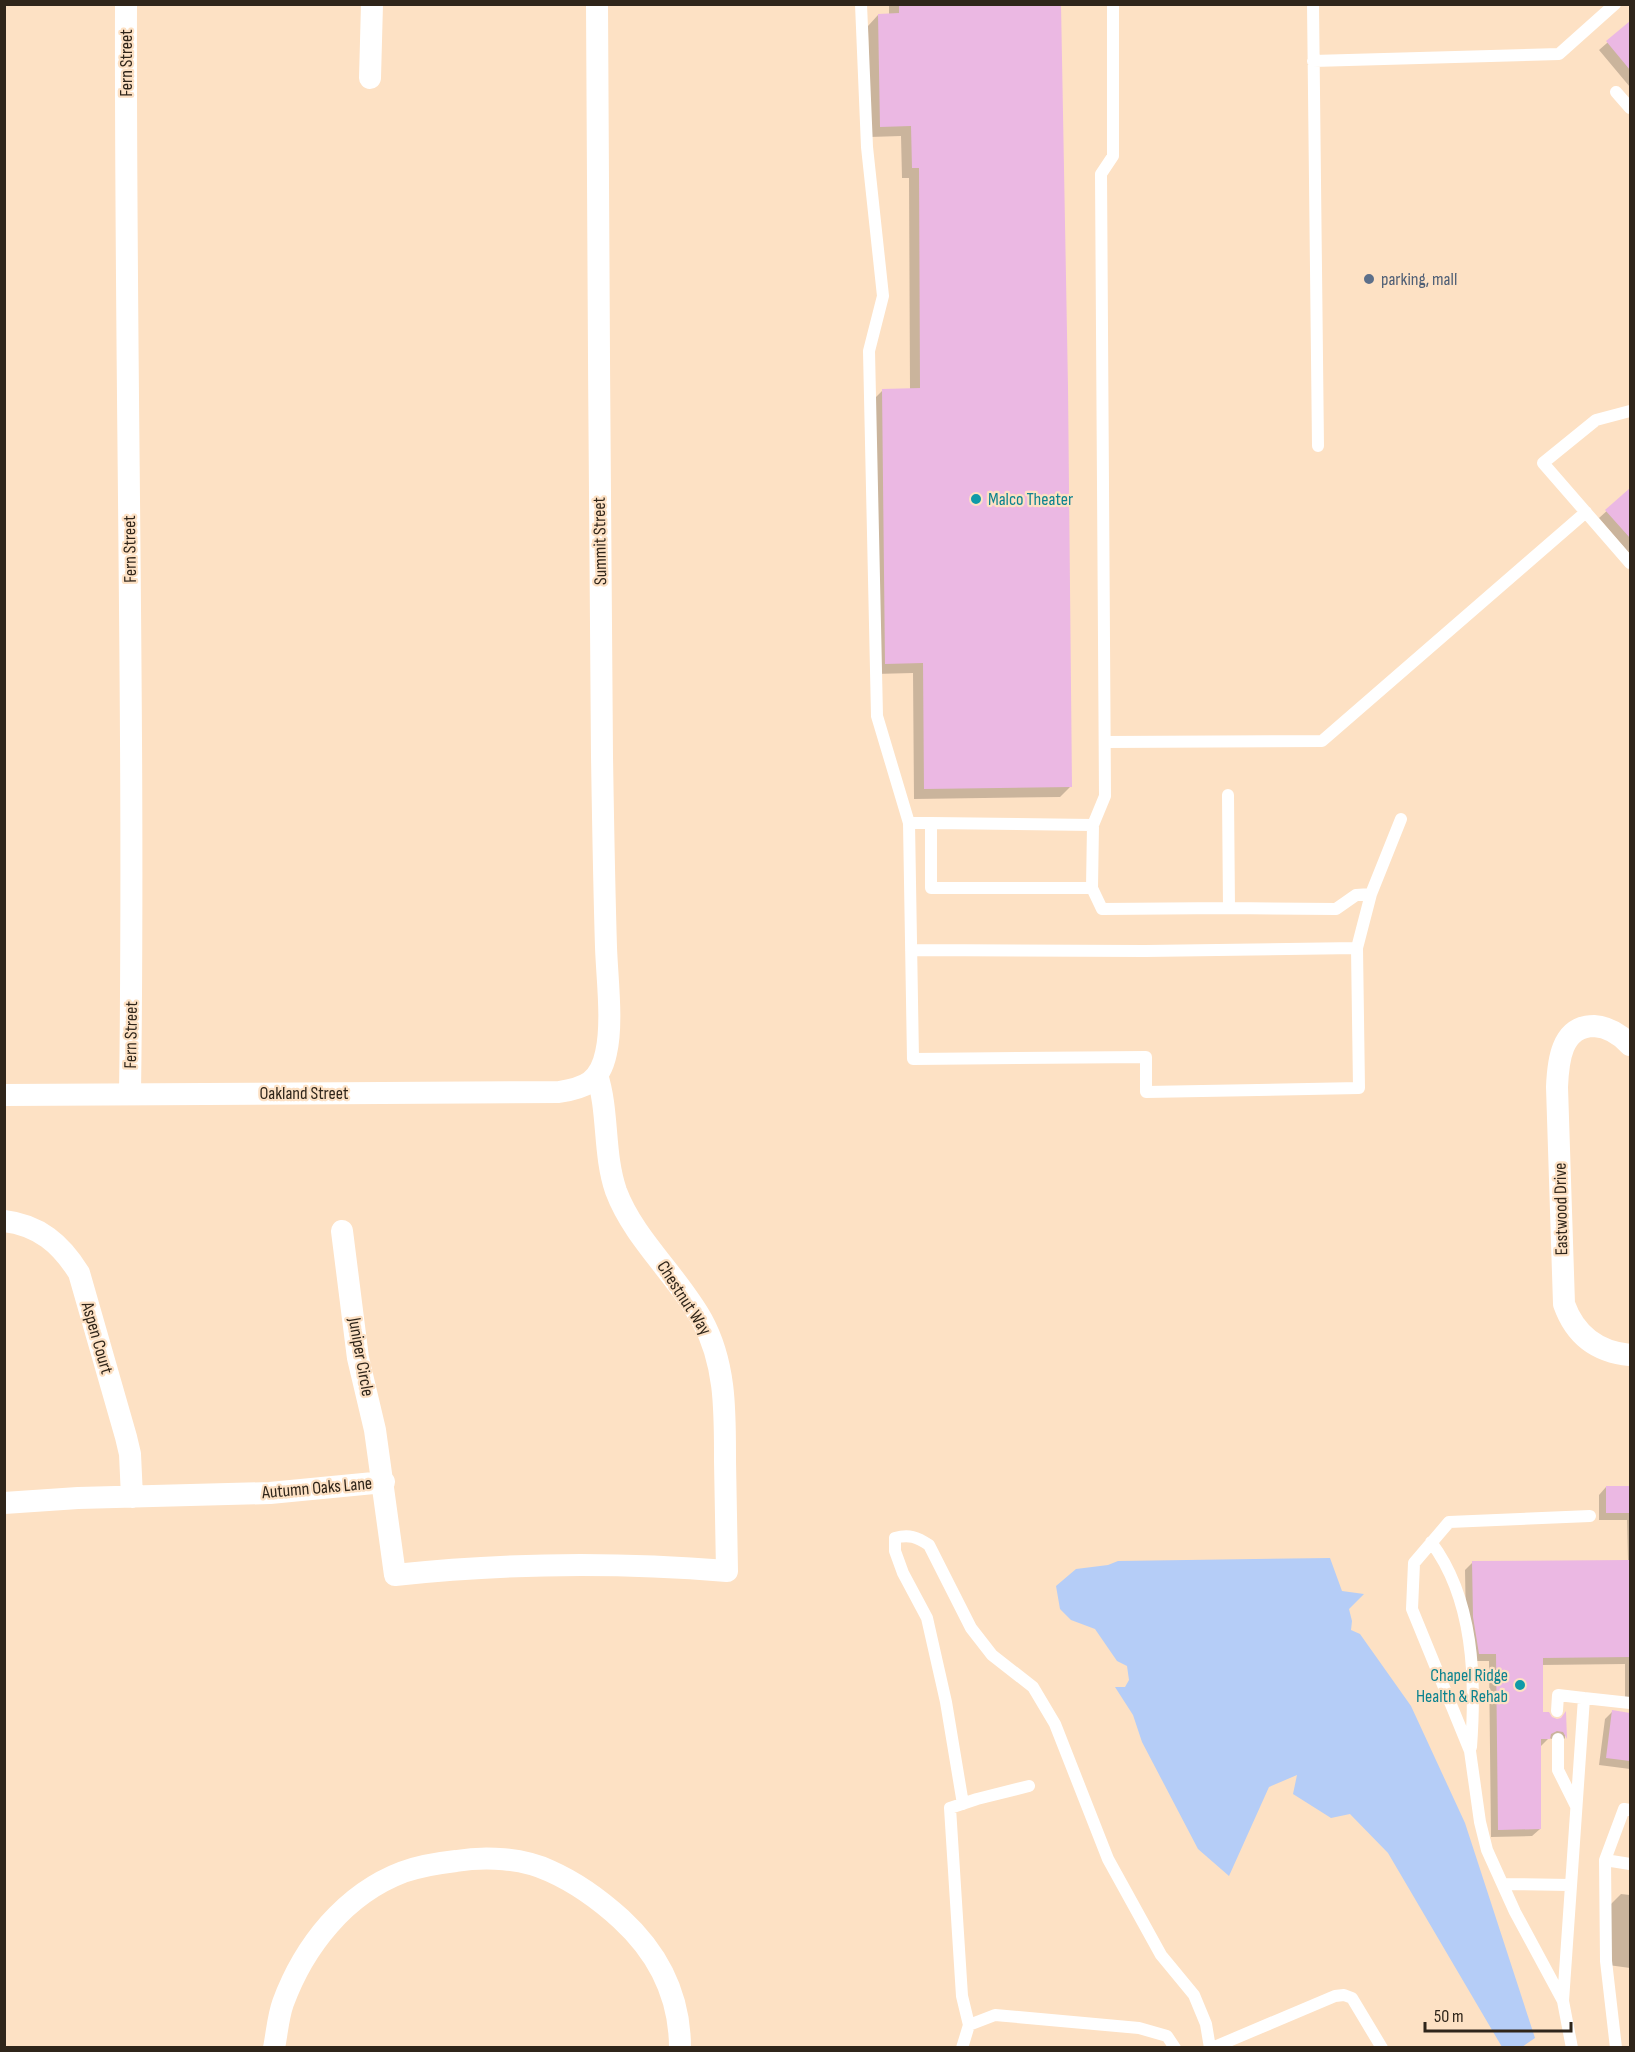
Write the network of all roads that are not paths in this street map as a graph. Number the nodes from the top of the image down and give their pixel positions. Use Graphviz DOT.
graph roads {
  1 [pos="126,4"];
  2 [pos="372,4"];
  3 [pos="597,4"];
  4 [pos="861,4"];
  5 [pos="1113,4"];
  6 [pos="1313,4"];
  7 [pos="1615,4"];
  8 [pos="1313,61"];
  9 [pos="370,78"];
  10 [pos="1616,92"];
  11 [pos="1630,108"];
  12 [pos="1630,411"];
  13 [pos="1317,446"];
  14 [pos="1586,512"];
  15 [pos="1630,563"];
  16 [pos="1105,742"];
  17 [pos="1228,795"];
  18 [pos="1401,819"];
  19 [pos="909,823"];
  20 [pos="931,823"];
  21 [pos="1093,825"];
  22 [pos="1092,888"];
  23 [pos="1371,894"];
  24 [pos="1229,908"];
  25 [pos="1357,948"];
  26 [pos="911,950"];
  27 [pos="1630,1045"];
  28 [pos="597,1075"];
  29 [pos="130,1094"];
  30 [pos="4,1095"];
  31 [pos="4,1221"];
  32 [pos="342,1231"];
  33 [pos="1630,1355"];
  34 [pos="384,1482"];
  35 [pos="132,1497"];
  36 [pos="4,1503"];
  37 [pos="1590,1516"];
  38 [pos="1431,1542"];
  39 [pos="727,1570"];
  40 [pos="1584,1698"];
  41 [pos="1630,1702"];
  42 [pos="1557,1711"];
  43 [pos="1558,1739"];
  44 [pos="1470,1751"];
  45 [pos="1029,1786"];
  46 [pos="963,1803"];
  47 [pos="1577,1807"];
  48 [pos="1630,1810"];
  49 [pos="1605,1860"];
  50 [pos="1630,1863"];
  51 [pos="1503,1884"];
  52 [pos="1571,1885"];
  53 [pos="1563,2001"];
  54 [pos="969,2025"];
  55 [pos="274,2048"];
  56 [pos="680,2048"];
  57 [pos="962,2048"];
  58 [pos="1175,2048"];
  59 [pos="1211,2048"];
  60 [pos="1382,2048"];
  61 [pos="1572,2048"];
  62 [pos="1616,2048"];
  1 -- 29 [label="street, Fern Street"];
  2 -- 9 [label="street"];
  3 -- 28 [label="street, Summit Street"];
  4 -- 19 [label="lane"];
  5 -- 16 [label="lane"];
  6 -- 8 [label="lane"];
  7 -- 8 [label="lane"];
  8 -- 13 [label="lane"];
  10 -- 11 [label="lane"];
  12 -- 14 [label="lane"];
  14 -- 15 [label="lane"];
  14 -- 16 [label="lane"];
  16 -- 21 [label="lane"];
  17 -- 24 [label="lane"];
  18 -- 23 [label="lane"];
  19 -- 20 [label="lane"];
  19 -- 26 [label="lane"];
  20 -- 21 [label="lane"];
  20 -- 22 [label="lane"];
  21 -- 22 [label="lane"];
  22 -- 24 [label="lane"];
  23 -- 24 [label="lane"];
  23 -- 25 [label="lane"];
  25 -- 26 [label="lane"];
  25 -- 26 [label="lane"];
  27 -- 33 [label="street, Eastwood Drive"];
  28 -- 29 [label="street, Oakland Street"];
  28 -- 39 [label="street, Chestnut Way"];
  29 -- 30 [label="street, Oakland Street"];
  31 -- 35 [label="street, Aspen Court"];
  32 -- 34 [label="street, Juniper Circle"];
  34 -- 35 [label="street, Autumn Oaks Lane"];
  34 -- 39 [label="street, Autumn Oaks Lane"];
  35 -- 36 [label="street, Autumn Oaks Lane"];
  37 -- 38 [label="lane"];
  38 -- 44 [label="lane"];
  38 -- 44 [label="lane"];
  40 -- 41 [label="lane"];
  40 -- 42 [label="lane"];
  40 -- 47 [label="lane"];
  43 -- 47 [label="lane"];
  44 -- 51 [label="lane"];
  45 -- 46 [label="lane"];
  46 -- 54 [label="lane"];
  46 -- 59 [label="lane"];
  47 -- 52 [label="lane"];
  48 -- 49 [label="lane"];
  49 -- 50 [label="lane"];
  49 -- 62 [label="lane"];
  51 -- 52 [label="lane"];
  51 -- 53 [label="lane"];
  52 -- 53 [label="lane"];
  53 -- 61 [label="lane"];
  54 -- 57 [label="lane"];
  54 -- 58 [label="lane"];
  55 -- 56 [label="street"];
  59 -- 60 [label="lane"];
}
